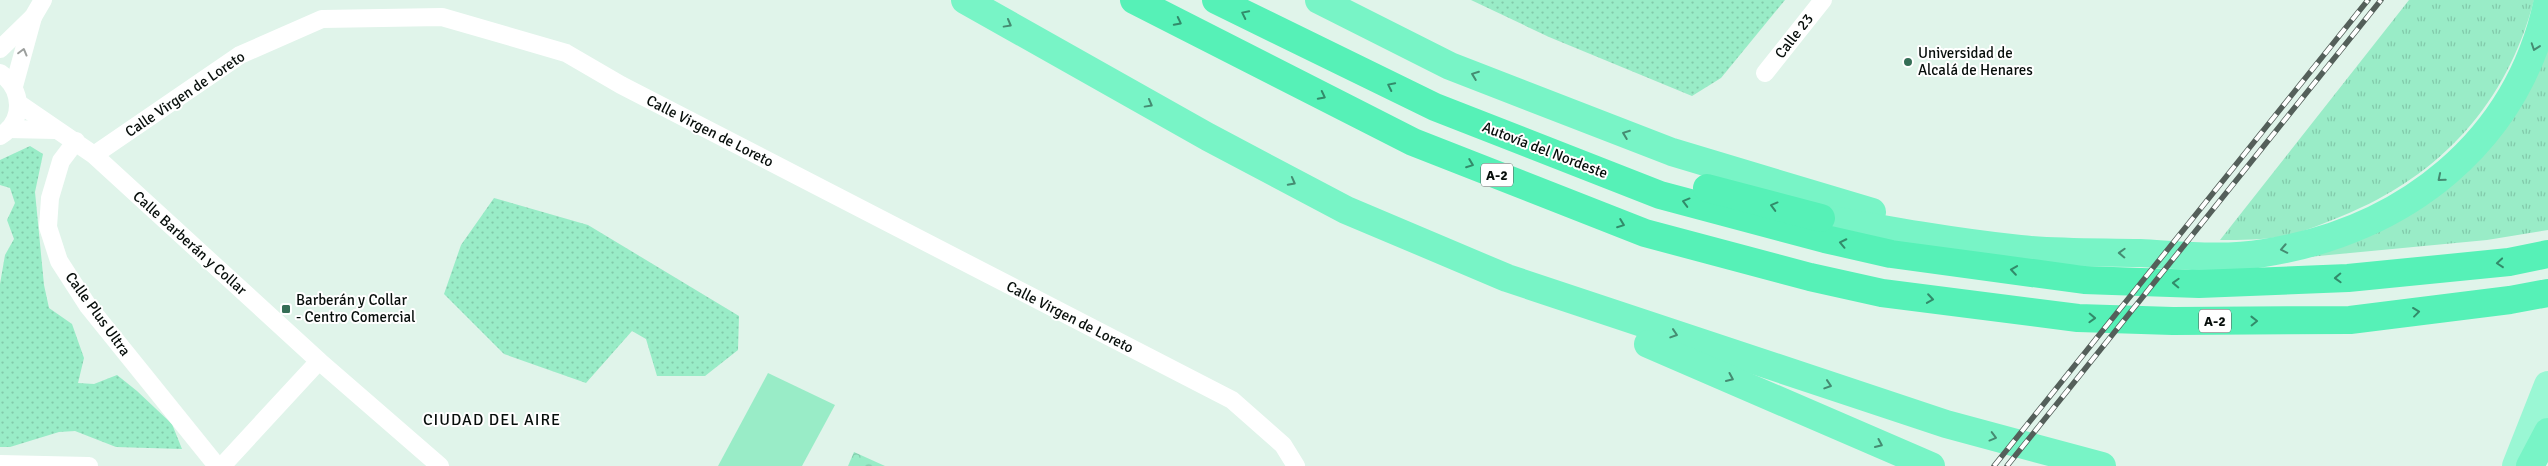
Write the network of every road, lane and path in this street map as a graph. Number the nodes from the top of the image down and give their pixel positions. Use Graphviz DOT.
graph roads {
  1 [pos="43,0"];
  2 [pos="965,0"];
  3 [pos="1134,0"];
  4 [pos="1216,0"];
  5 [pos="1320,0"];
  6 [pos="1823,0"];
  7 [pos="2548,0"];
  8 [pos="33,17"];
  9 [pos="0,48"];
  10 [pos="0,73"];
  11 [pos="1765,73"];
  12 [pos="16,95"];
  13 [pos="1435,108"];
  14 [pos="56,130"];
  15 [pos="5,133"];
  16 [pos="76,141"];
  17 [pos="94,155"];
  18 [pos="1382,227"];
  19 [pos="1897,236"];
  20 [pos="2548,254"];
  21 [pos="2548,293"];
  22 [pos="319,361"];
  23 [pos="2548,385"];
  24 [pos="2548,432"];
  25 [pos="2548,459"];
  26 [pos="0,464"];
  27 [pos="1924,464"];
  28 [pos="2096,465"];
  29 [pos="89,466"];
  30 [pos="217,466"];
  31 [pos="222,466"];
  32 [pos="440,466"];
  33 [pos="1296,466"];
  34 [pos="2516,466"];
  35 [pos="2530,466"];
  1 -- 8 [label="street"];
  2 -- 18 [label="highway, one-way"];
  3 -- 21 [label="highway, A-2, one-way"];
  13 -- 4 [label="highway, Autovía del Nordeste, one-way"];
  19 -- 5 [label="highway, one-way"];
  6 -- 11 [label="street, Calle 23"];
  7 -- 19 [label="highway, one-way"];
  8 -- 9 [label="street"];
  12 -- 8 [label="street, one-way"];
  10 -- 12 [label="street, Calle Barberán y Collar"];
  12 -- 14 [label="street, Calle Barberán y Collar"];
  12 -- 15 [label="street"];
  19 -- 13 [label="highway, one-way"];
  19 -- 13 [label="highway, Autovía del Nordeste, one-way"];
  14 -- 15 [label="street, Calle Barberán y Collar"];
  14 -- 16 [label="street, Calle Barberán y Collar"];
  16 -- 17 [label="street, Calle Barberán y Collar"];
  16 -- 30 [label="street, Calle Plus Ultra"];
  17 -- 22 [label="street, Calle Barberán y Collar"];
  17 -- 33 [label="street, Calle Virgen de Loreto"];
  18 -- 27 [label="highway, one-way"];
  18 -- 28 [label="highway, one-way"];
  20 -- 19 [label="highway, Autovía del Nordeste, one-way"];
  22 -- 31 [label="street"];
  22 -- 32 [label="street, Calle Barberán y Collar"];
  23 -- 34 [label="main road"];
  24 -- 35 [label="highway"];
  25 -- 34 [label="highway"];
  26 -- 29 [label="street"];
}
